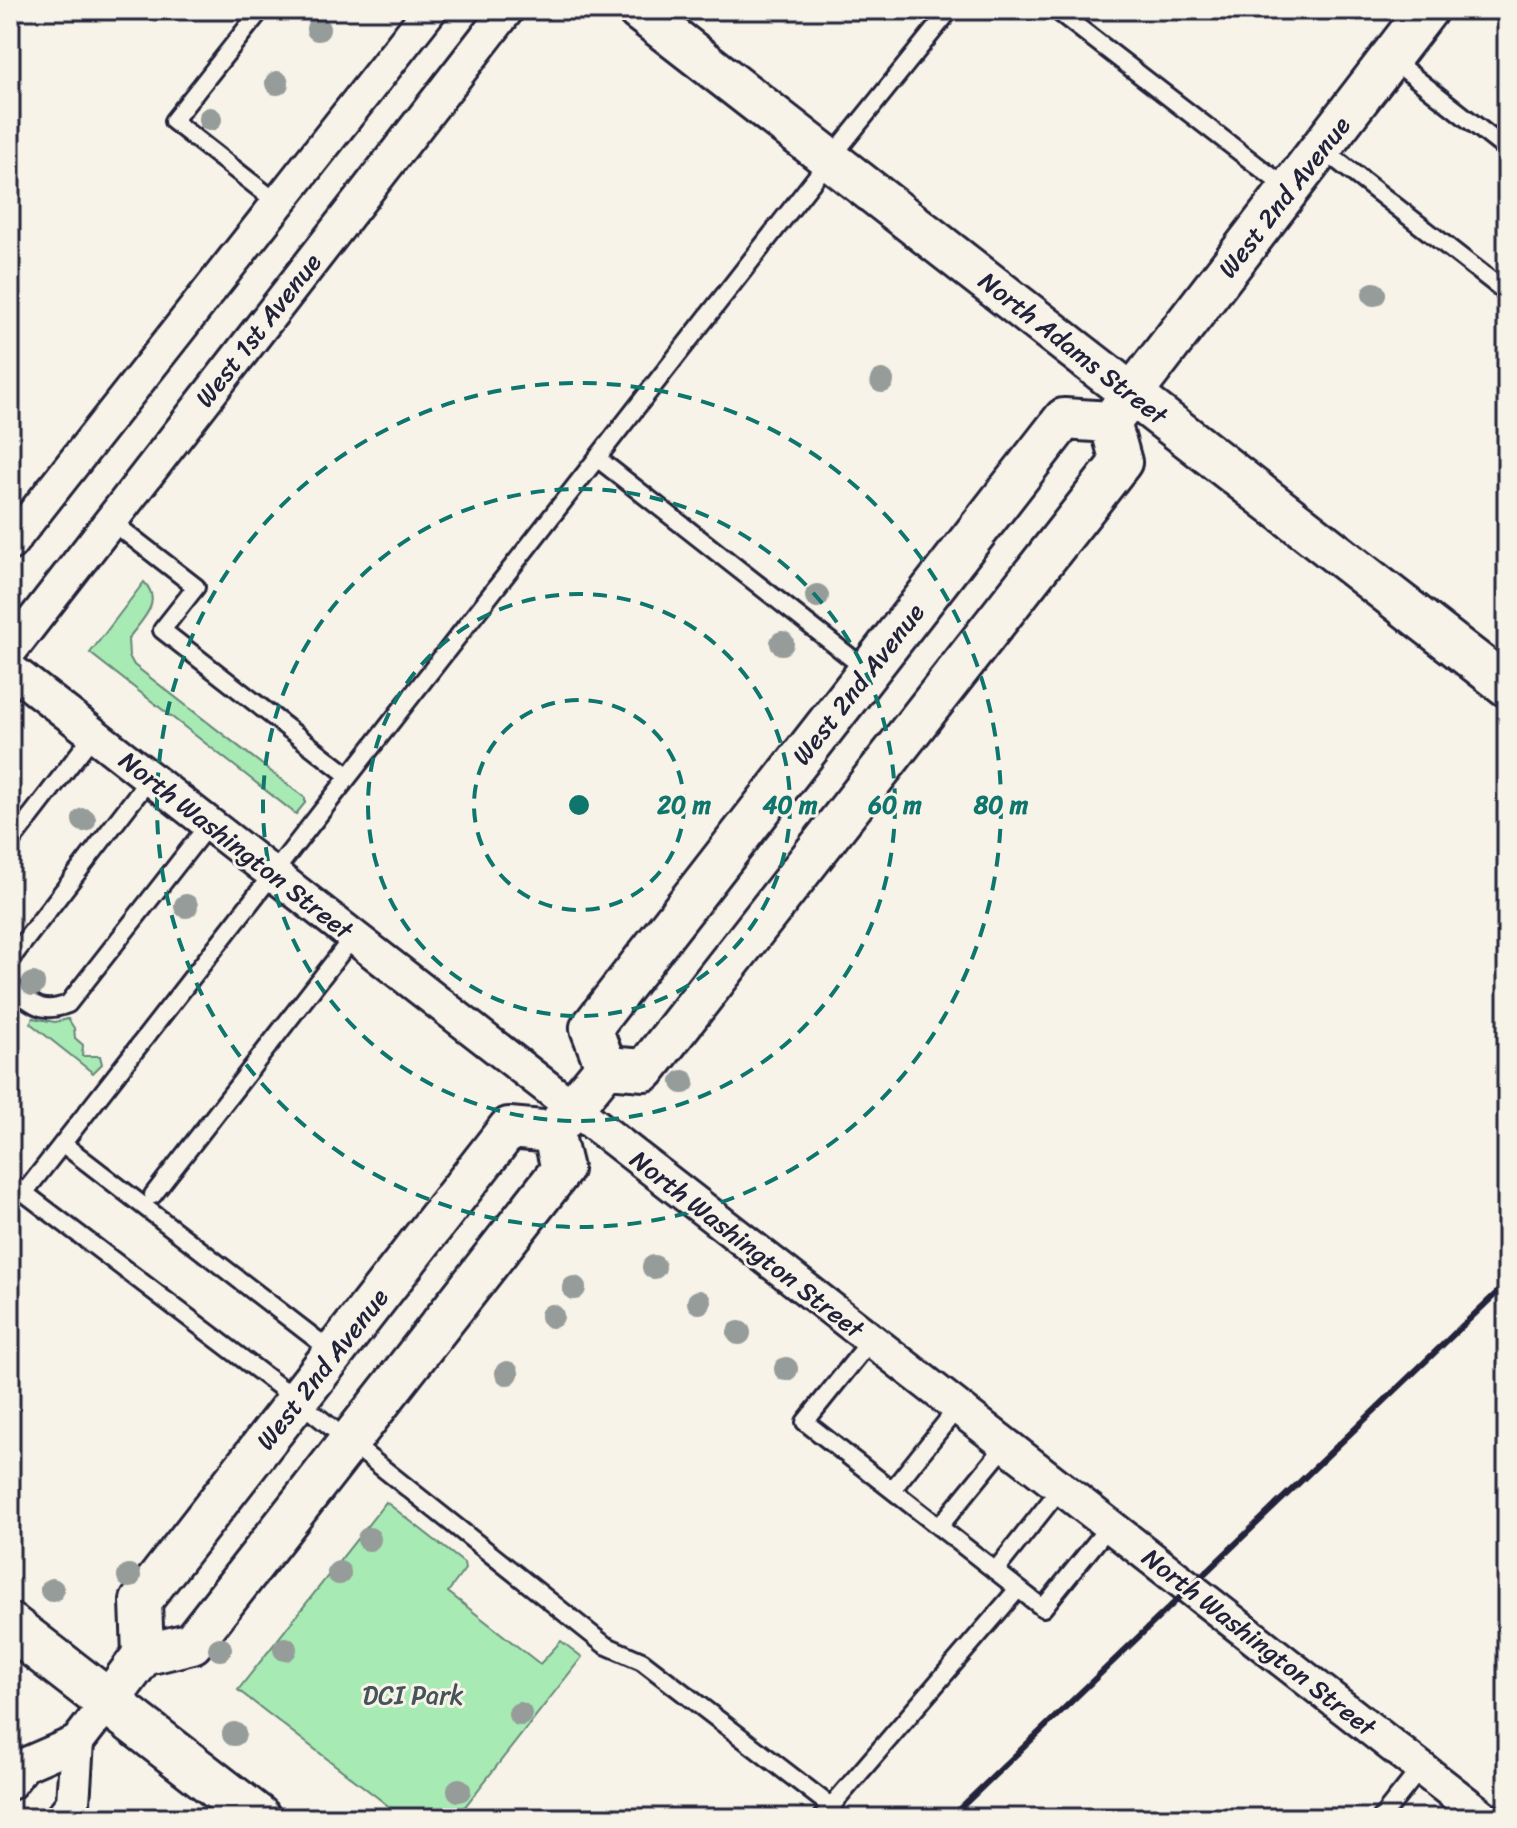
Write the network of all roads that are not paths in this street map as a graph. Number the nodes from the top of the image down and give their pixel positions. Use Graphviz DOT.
graph roads {
  1 [pos="261,10"];
  2 [pos="430,10"];
  3 [pos="507,10"];
  4 [pos="638,10"];
  5 [pos="950,10"];
  6 [pos="1056,10"];
  7 [pos="1423,12"];
  8 [pos="1390,58"];
  9 [pos="1321,148"];
  10 [pos="1507,150"];
  11 [pos="831,158"];
  12 [pos="1289,190"];
  13 [pos="279,204"];
  14 [pos="1507,293"];
  15 [pos="1121,408"];
  16 [pos="597,458"];
  17 [pos="111,521"];
  18 [pos="10,544"];
  19 [pos="10,651"];
  20 [pos="10,669"];
  21 [pos="868,671"];
  22 [pos="1507,686"];
  23 [pos="94,734"];
  24 [pos="349,776"];
  25 [pos="150,778"];
  26 [pos="209,824"];
  27 [pos="10,843"];
  28 [pos="273,874"];
  29 [pos="353,937"];
  30 [pos="10,960"];
  31 [pos="10,986"];
  32 [pos="606,1067"];
  33 [pos="563,1121"];
  34 [pos="63,1144"];
  35 [pos="10,1182"];
  36 [pos="24,1193"];
  37 [pos="153,1195"];
  38 [pos="871,1340"];
  39 [pos="334,1353"];
  40 [pos="297,1400"];
  41 [pos="958,1407"];
  42 [pos="349,1443"];
  43 [pos="1006,1445"];
  44 [pos="1061,1488"];
  45 [pos="892,1490"];
  46 [pos="1110,1525"];
  47 [pos="939,1527"];
  48 [pos="995,1571"];
  49 [pos="1018,1589"];
  50 [pos="10,1626"];
  51 [pos="143,1655"];
  52 [pos="108,1702"];
  53 [pos="77,1742"];
  54 [pos="1421,1768"];
  55 [pos="10,1783"];
  56 [pos="827,1813"];
  57 [pos="61,1818"];
  58 [pos="258,1818"];
  59 [pos="1381,1818"];
  60 [pos="1485,1818"];
  1 -- 13 [label="lane"];
  2 -- 13 [label="street"];
  3 -- 17 [label="street, West 1st Avenue"];
  4 -- 11 [label="street, North Adams Street"];
  5 -- 11 [label="lane"];
  6 -- 12 [label="lane"];
  7 -- 8 [label="street, West 2nd Avenue"];
  8 -- 9 [label="street, West 2nd Avenue"];
  8 -- 10 [label="lane"];
  9 -- 12 [label="street, West 2nd Avenue"];
  9 -- 14 [label="lane"];
  11 -- 15 [label="street, North Adams Street"];
  11 -- 16 [label="lane"];
  12 -- 15 [label="street, West 2nd Avenue"];
  13 -- 18 [label="street"];
  15 -- 21 [label="street, West 2nd Avenue"];
  15 -- 22 [label="street, North Adams Street"];
  15 -- 32 [label="street"];
  16 -- 21 [label="lane"];
  16 -- 24 [label="lane"];
  17 -- 19 [label="street, West 1st Avenue"];
  17 -- 24 [label="lane"];
  20 -- 23 [label="street, North Washington Street"];
  21 -- 32 [label="street, West 2nd Avenue"];
  23 -- 25 [label="street, North Washington Street"];
  23 -- 27 [label="lane"];
  24 -- 28 [label="lane"];
  25 -- 26 [label="street, North Washington Street"];
  25 -- 30 [label="lane"];
  26 -- 28 [label="street, North Washington Street"];
  26 -- 31 [label="lane"];
  28 -- 29 [label="street, North Washington Street"];
  28 -- 34 [label="lane"];
  29 -- 33 [label="street, North Washington Street"];
  29 -- 37 [label="lane"];
  32 -- 33 [label="street"];
  33 -- 38 [label="street, North Washington Street"];
  33 -- 39 [label="street, West 2nd Avenue"];
  33 -- 42 [label="street"];
  34 -- 36 [label="lane"];
  34 -- 39 [label="lane"];
  35 -- 36 [label="lane"];
  36 -- 40 [label="lane"];
  38 -- 41 [label="street, North Washington Street"];
  38 -- 45 [label="lane"];
  39 -- 40 [label="street, West 2nd Avenue"];
  40 -- 42 [label="lane"];
  40 -- 51 [label="street, West 2nd Avenue"];
  41 -- 43 [label="street, North Washington Street"];
  41 -- 45 [label="lane"];
  42 -- 51 [label="street"];
  42 -- 56 [label="lane"];
  43 -- 44 [label="street, North Washington Street"];
  43 -- 47 [label="lane"];
  44 -- 46 [label="street, North Washington Street"];
  44 -- 48 [label="lane"];
  45 -- 47 [label="lane"];
  46 -- 49 [label="lane"];
  46 -- 54 [label="street, North Washington Street"];
  47 -- 48 [label="lane"];
  48 -- 49 [label="lane"];
  49 -- 56 [label="lane"];
  50 -- 52 [label="main road"];
  51 -- 52 [label="street"];
  52 -- 53 [label="street"];
  52 -- 58 [label="main road"];
  53 -- 55 [label="street"];
  53 -- 57 [label="street"];
  54 -- 59 [label="lane"];
  54 -- 60 [label="street, North Washington Street"];
}
